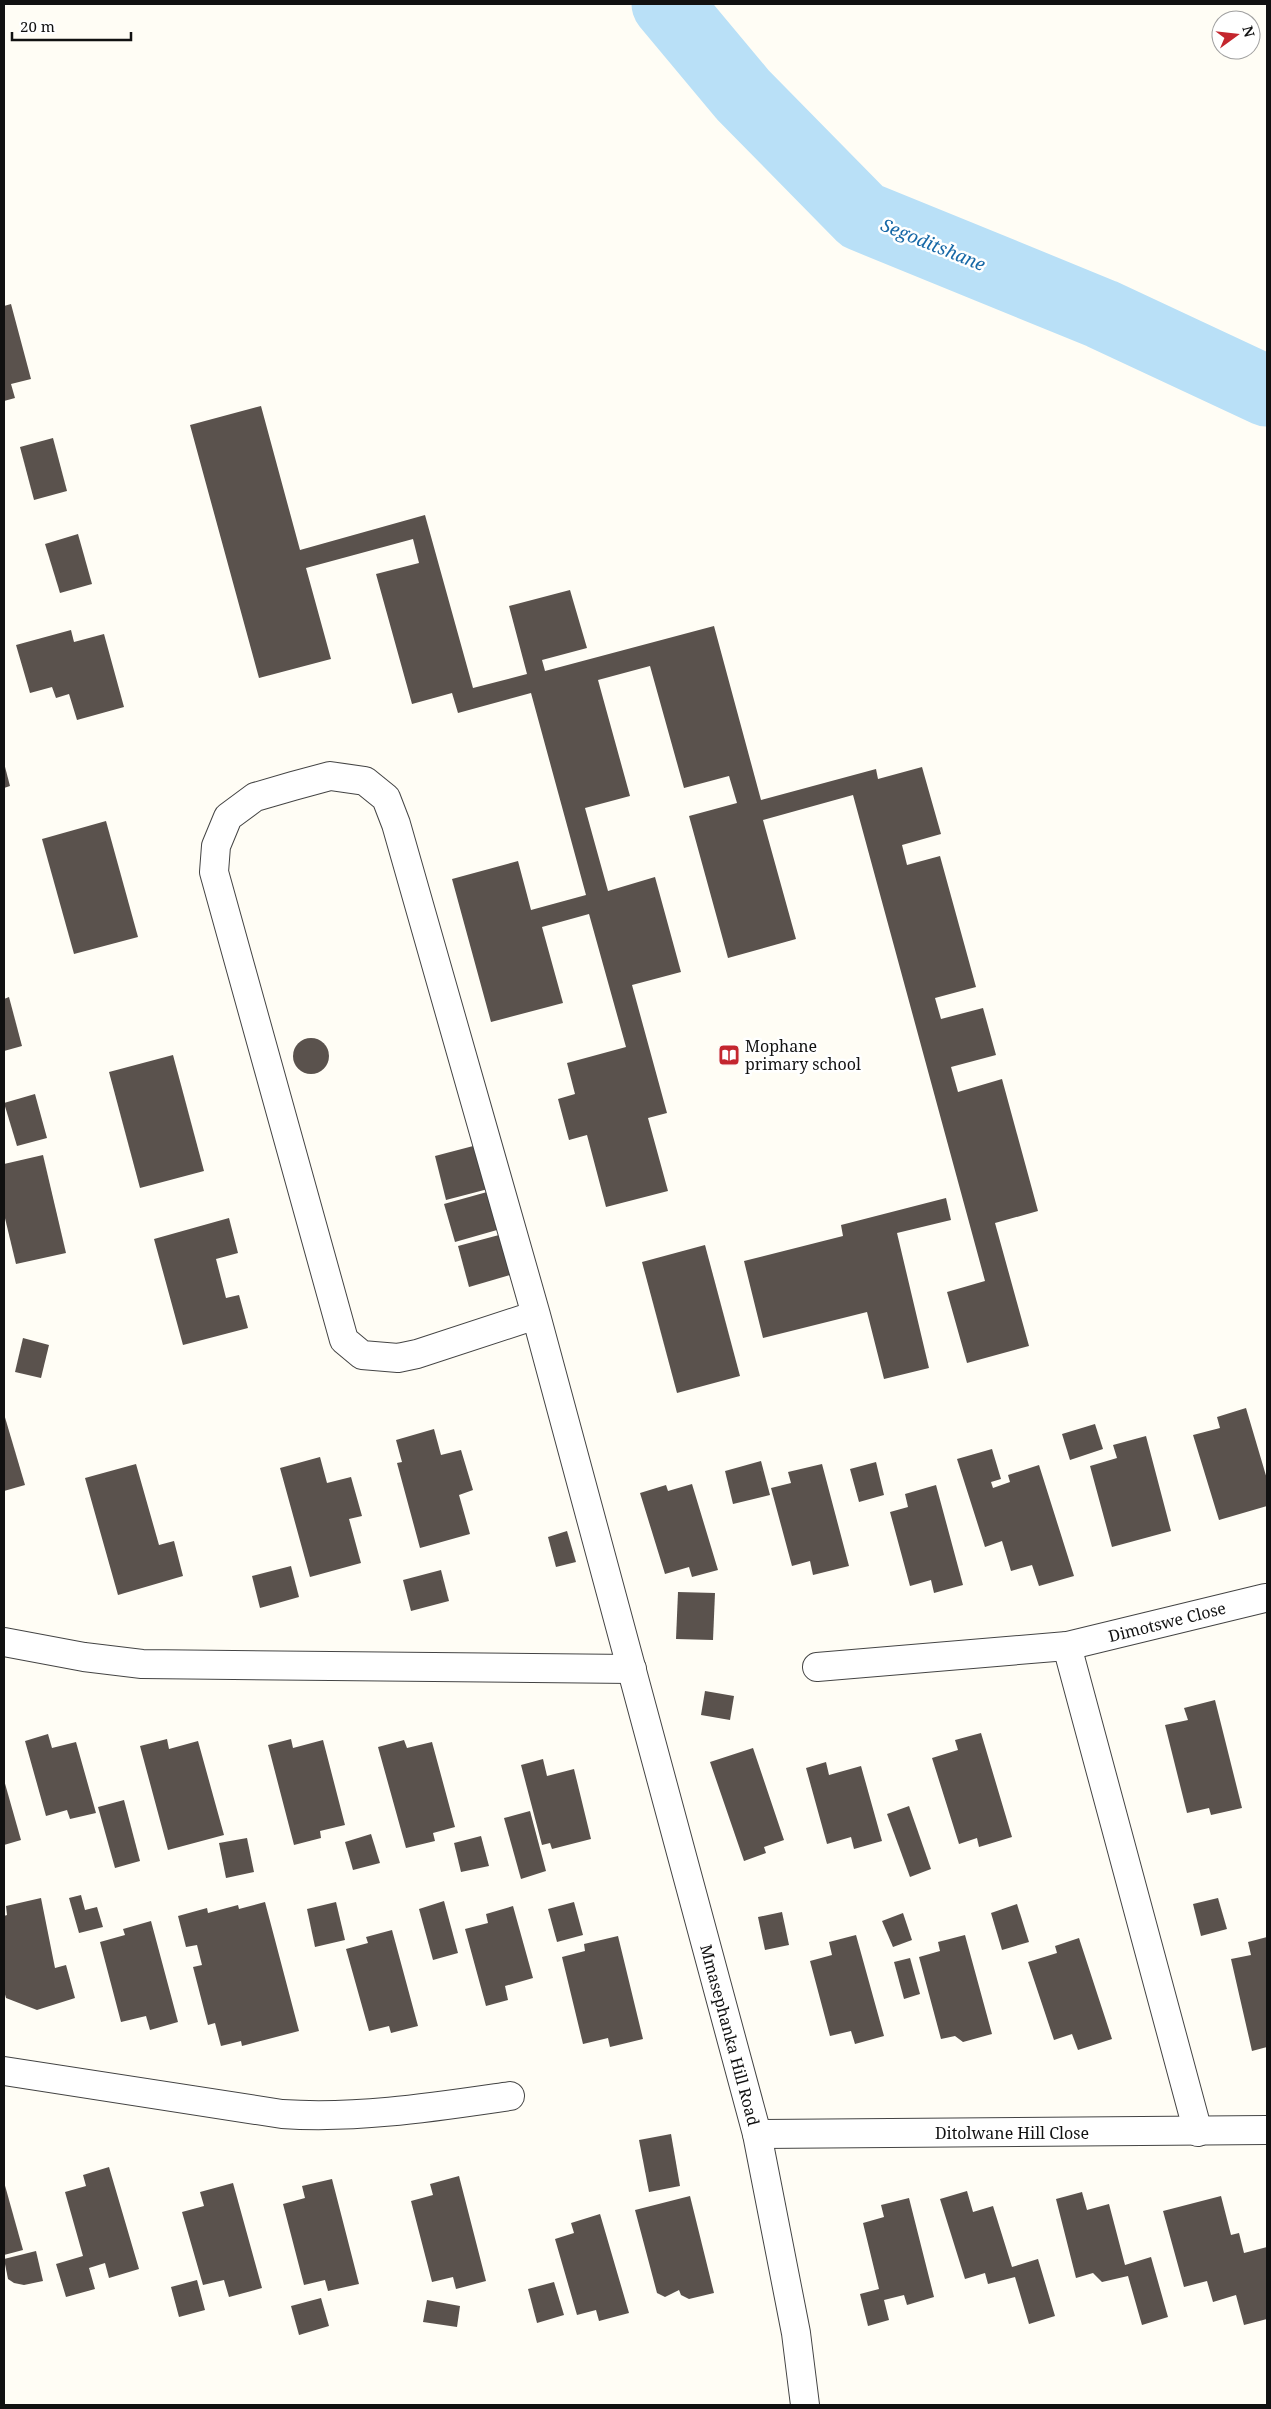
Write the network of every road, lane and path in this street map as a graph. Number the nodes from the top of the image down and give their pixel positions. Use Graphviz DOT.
graph roads {
  1 [pos="536,1315"];
  2 [pos="1265,1598"];
  3 [pos="4,1642"];
  4 [pos="1067,1646"];
  5 [pos="817,1667"];
  6 [pos="632,1669"];
  7 [pos="4,2071"];
  8 [pos="510,2096"];
  9 [pos="1267,2130"];
  10 [pos="1198,2132"];
  11 [pos="757,2134"];
  12 [pos="805,2405"];
  1 -- 1 [label="street, Mmasephanka Hill Road"];
  1 -- 6 [label="street, Mmasephanka Hill Road"];
  2 -- 4 [label="street, Dimotswe Close"];
  3 -- 6 [label="street"];
  4 -- 5 [label="street, Dimotswe Close"];
  4 -- 10 [label="street"];
  6 -- 11 [label="street, Mmasephanka Hill Road"];
  7 -- 8 [label="street"];
  9 -- 10 [label="street, Ditolwane Hill Close"];
  10 -- 11 [label="street, Ditolwane Hill Close"];
  11 -- 12 [label="street, Mmasephanka Hill Road"];
}
